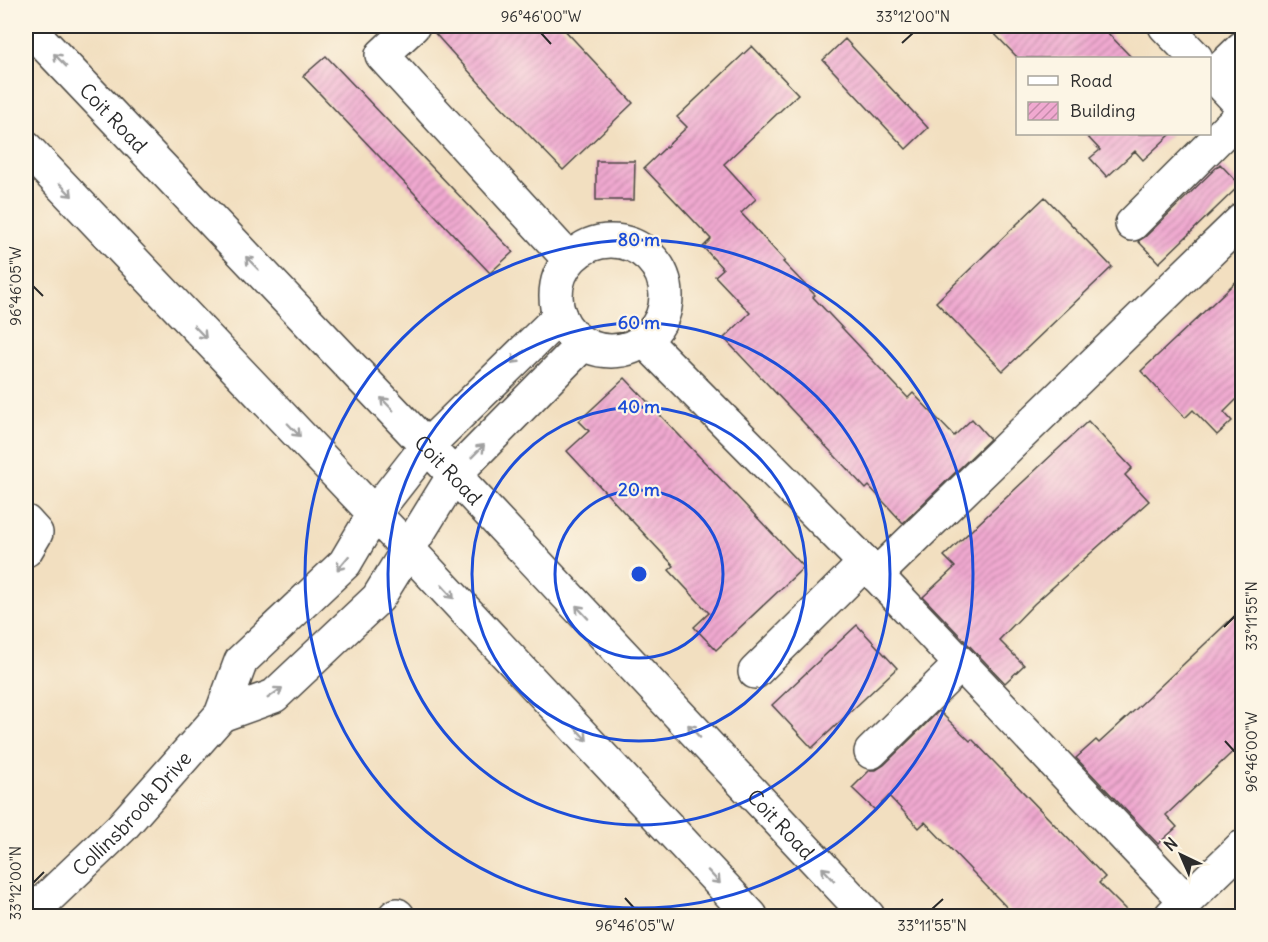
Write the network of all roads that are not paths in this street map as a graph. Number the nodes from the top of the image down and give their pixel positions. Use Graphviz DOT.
graph roads {
  1 [pos="27,26"];
  2 [pos="413,26"];
  3 [pos="1165,26"];
  4 [pos="1242,48"];
  5 [pos="1195,57"];
  6 [pos="1211,66"];
  7 [pos="1211,74"];
  8 [pos="1242,106"];
  9 [pos="1242,114"];
  10 [pos="26,148"];
  11 [pos="1242,220"];
  12 [pos="1132,224"];
  13 [pos="569,259"];
  14 [pos="560,316"];
  15 [pos="644,340"];
  16 [pos="584,344"];
  17 [pos="427,447"];
  18 [pos="454,475"];
  19 [pos="374,514"];
  20 [pos="408,549"];
  21 [pos="871,569"];
  22 [pos="961,664"];
  23 [pos="755,672"];
  24 [pos="221,715"];
  25 [pos="871,752"];
  26 [pos="1242,847"];
  27 [pos="1179,909"];
  28 [pos="33,911"];
  29 [pos="751,916"];
  30 [pos="868,916"];
  17 -- 1 [label="main road, Coit Road, one-way"];
  2 -- 13 [label="main road"];
  3 -- 5 [label="main road"];
  4 -- 6 [label="main road"];
  7 -- 8 [label="main road"];
  9 -- 12 [label="main road"];
  10 -- 19 [label="main road, one-way"];
  11 -- 21 [label="main road"];
  13 -- 14 [label="main road"];
  13 -- 15 [label="main road"];
  14 -- 16 [label="main road"];
  14 -- 17 [label="main road, Collinsbrook Drive, one-way"];
  15 -- 16 [label="main road"];
  15 -- 21 [label="main road"];
  18 -- 16 [label="main road, Collinsbrook Drive, one-way"];
  17 -- 18 [label="main road, Coit Road"];
  17 -- 19 [label="main road, Collinsbrook Drive"];
  18 -- 20 [label="main road, Collinsbrook Drive"];
  30 -- 18 [label="main road, Coit Road, one-way"];
  19 -- 20 [label="main road"];
  19 -- 24 [label="main road, Collinsbrook Drive, one-way"];
  24 -- 20 [label="main road, Collinsbrook Drive, one-way"];
  20 -- 29 [label="main road, one-way"];
  21 -- 22 [label="main road"];
  21 -- 23 [label="main road"];
  22 -- 25 [label="main road"];
  22 -- 27 [label="main road"];
  24 -- 28 [label="main road, Collinsbrook Drive"];
  26 -- 27 [label="main road"];
}
